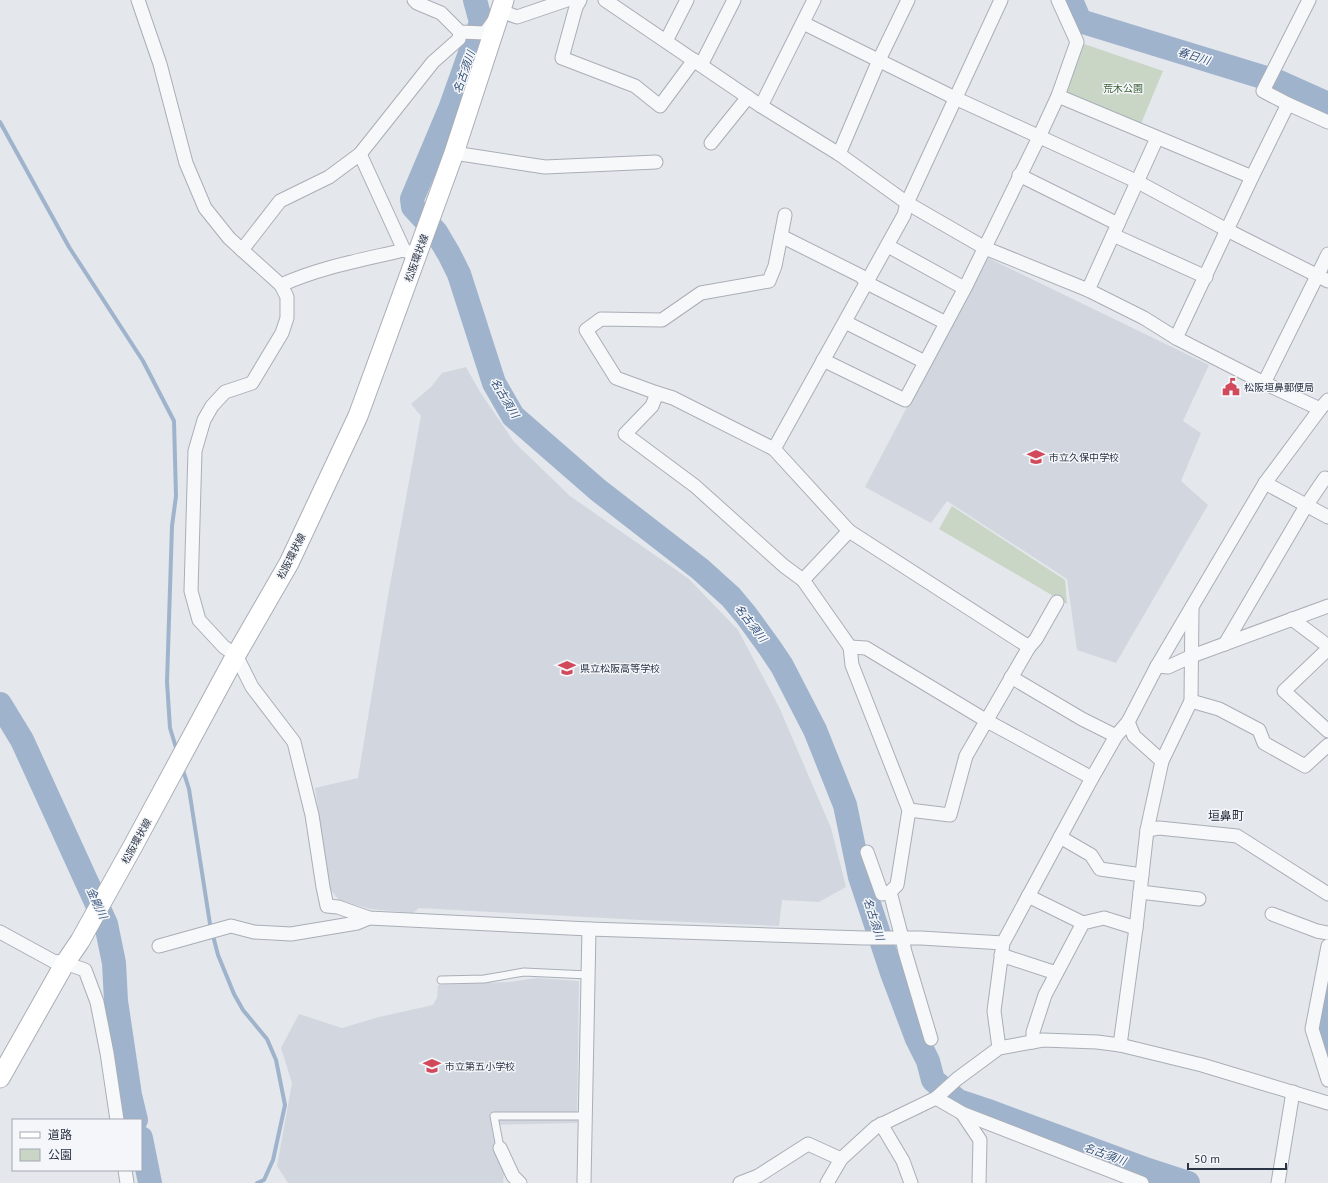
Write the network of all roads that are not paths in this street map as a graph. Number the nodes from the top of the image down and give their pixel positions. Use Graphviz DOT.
graph roads {
  1 [pos="138,0"];
  2 [pos="414,0"];
  3 [pos="567,0"];
  4 [pos="580,0"];
  5 [pos="606,0"];
  6 [pos="687,0"];
  7 [pos="734,0"];
  8 [pos="814,0"];
  9 [pos="908,0"];
  10 [pos="1001,0"];
  11 [pos="1058,0"];
  12 [pos="1310,0"];
  13 [pos="503,6"];
  14 [pos="803,23"];
  15 [pos="460,32"];
  16 [pos="666,41"];
  17 [pos="879,60"];
  18 [pos="698,62"];
  19 [pos="1058,96"];
  20 [pos="748,97"];
  21 [pos="955,98"];
  22 [pos="1288,104"];
  23 [pos="761,106"];
  24 [pos="1328,122"];
  25 [pos="1039,136"];
  26 [pos="1157,138"];
  27 [pos="711,143"];
  28 [pos="454,153"];
  29 [pos="360,154"];
  30 [pos="839,154"];
  31 [pos="656,162"];
  32 [pos="1019,176"];
  33 [pos="1252,177"];
  34 [pos="1138,182"];
  35 [pos="907,203"];
  36 [pos="785,215"];
  37 [pos="1116,230"];
  38 [pos="1227,230"];
  39 [pos="781,236"];
  40 [pos="888,246"];
  41 [pos="984,248"];
  42 [pos="242,250"];
  43 [pos="414,250"];
  44 [pos="1328,254"];
  45 [pos="1206,277"];
  46 [pos="1323,278"];
  47 [pos="867,283"];
  48 [pos="281,285"];
  49 [pos="964,288"];
  50 [pos="1088,290"];
  51 [pos="844,322"];
  52 [pos="946,323"];
  53 [pos="1176,338"];
  54 [pos="823,360"];
  55 [pos="925,362"];
  56 [pos="1264,383"];
  57 [pos="657,393"];
  58 [pos="1324,405"];
  59 [pos="774,449"];
  60 [pos="1325,478"];
  61 [pos="1265,483"];
  62 [pos="1306,506"];
  63 [pos="1328,518"];
  64 [pos="849,531"];
  65 [pos="803,580"];
  66 [pos="1057,602"];
  67 [pos="1328,606"];
  68 [pos="1192,607"];
  69 [pos="1292,619"];
  70 [pos="1225,644"];
  71 [pos="1029,646"];
  72 [pos="850,647"];
  73 [pos="1328,647"];
  74 [pos="236,655"];
  75 [pos="1192,656"];
  76 [pos="1157,666"];
  77 [pos="1012,677"];
  78 [pos="1191,701"];
  79 [pos="986,721"];
  80 [pos="1128,722"];
  81 [pos="1328,731"];
  82 [pos="1116,736"];
  83 [pos="1328,745"];
  84 [pos="1162,761"];
  85 [pos="1092,778"];
  86 [pos="908,810"];
  87 [pos="1147,830"];
  88 [pos="1060,837"];
  89 [pos="867,852"];
  90 [pos="1142,875"];
  91 [pos="890,892"];
  92 [pos="1140,892"];
  93 [pos="1328,894"];
  94 [pos="1028,896"];
  95 [pos="1199,899"];
  96 [pos="1272,914"];
  97 [pos="369,918"];
  98 [pos="1083,923"];
  99 [pos="1136,928"];
  100 [pos="589,929"];
  101 [pos="0,932"];
  102 [pos="1328,933"];
  103 [pos="902,938"];
  104 [pos="159,946"];
  105 [pos="1328,946"];
  106 [pos="1002,949"];
  107 [pos="65,963"];
  108 [pos="1056,973"];
  109 [pos="588,975"];
  110 [pos="440,980"];
  111 [pos="931,1039"];
  112 [pos="1033,1042"];
  113 [pos="1120,1045"];
  114 [pos="999,1048"];
  115 [pos="1325,1058"];
  116 [pos="0,1078"];
  117 [pos="1328,1080"];
  118 [pos="1293,1092"];
  119 [pos="936,1098"];
  120 [pos="1328,1102"];
  121 [pos="962,1113"];
  122 [pos="585,1116"];
  123 [pos="117,1119"];
  124 [pos="882,1124"];
  125 [pos="500,1148"];
  126 [pos="841,1159"];
  127 [pos="125,1171"];
  128 [pos="513,1181"];
  129 [pos="127,1183"];
  130 [pos="584,1183"];
  131 [pos="740,1183"];
  132 [pos="827,1183"];
  133 [pos="912,1183"];
  134 [pos="979,1183"];
  135 [pos="1142,1183"];
  136 [pos="1278,1183"];
  1 -- 42 [label="street"];
  2 -- 15 [label="street"];
  3 -- 13 [label="street"];
  4 -- 18 [label="street"];
  5 -- 16 [label="street"];
  6 -- 16 [label="street"];
  7 -- 18 [label="street"];
  8 -- 14 [label="street"];
  9 -- 17 [label="street"];
  10 -- 21 [label="street"];
  11 -- 19 [label="street"];
  12 -- 22 [label="street"];
  13 -- 15 [label="street"];
  13 -- 28 [label="main road, 松阪環状線"];
  14 -- 17 [label="street"];
  14 -- 23 [label="street"];
  15 -- 29 [label="street"];
  16 -- 18 [label="street"];
  17 -- 21 [label="street"];
  17 -- 30 [label="street"];
  18 -- 20 [label="street"];
  19 -- 25 [label="street"];
  19 -- 26 [label="street"];
  20 -- 23 [label="street"];
  20 -- 27 [label="street"];
  21 -- 25 [label="street"];
  21 -- 35 [label="street"];
  22 -- 24 [label="street"];
  22 -- 33 [label="street"];
  23 -- 30 [label="street"];
  25 -- 32 [label="street"];
  25 -- 34 [label="street"];
  26 -- 33 [label="street"];
  26 -- 34 [label="street"];
  28 -- 31 [label="street"];
  28 -- 43 [label="main road, 松阪環状線"];
  29 -- 42 [label="street"];
  29 -- 43 [label="street"];
  30 -- 35 [label="street"];
  32 -- 37 [label="street"];
  32 -- 41 [label="street"];
  33 -- 38 [label="street"];
  34 -- 37 [label="street"];
  34 -- 38 [label="street"];
  35 -- 40 [label="street"];
  35 -- 41 [label="street"];
  36 -- 39 [label="street"];
  37 -- 45 [label="street"];
  37 -- 50 [label="street"];
  38 -- 45 [label="street"];
  38 -- 46 [label="street"];
  39 -- 47 [label="street"];
  39 -- 57 [label="street"];
  40 -- 47 [label="street"];
  40 -- 49 [label="street"];
  41 -- 49 [label="street"];
  41 -- 50 [label="street"];
  42 -- 48 [label="street"];
  43 -- 48 [label="street"];
  43 -- 74 [label="main road, 松阪環状線"];
  44 -- 46 [label="street"];
  45 -- 53 [label="street"];
  46 -- 56 [label="street"];
  47 -- 51 [label="street"];
  47 -- 52 [label="street"];
  48 -- 74 [label="street"];
  49 -- 52 [label="street"];
  50 -- 53 [label="street"];
  51 -- 54 [label="street"];
  51 -- 55 [label="street"];
  52 -- 55 [label="street"];
  53 -- 56 [label="street"];
  54 -- 55 [label="street"];
  54 -- 59 [label="street"];
  56 -- 58 [label="street"];
  57 -- 59 [label="street"];
  57 -- 65 [label="street"];
  58 -- 61 [label="street"];
  59 -- 64 [label="street"];
  60 -- 62 [label="street"];
  61 -- 62 [label="street"];
  61 -- 68 [label="street"];
  62 -- 63 [label="street"];
  62 -- 70 [label="street"];
  64 -- 65 [label="street"];
  64 -- 71 [label="street"];
  65 -- 72 [label="street"];
  66 -- 71 [label="street"];
  67 -- 69 [label="street"];
  68 -- 75 [label="street"];
  68 -- 76 [label="street"];
  69 -- 70 [label="street"];
  69 -- 73 [label="street"];
  70 -- 75 [label="street"];
  71 -- 77 [label="street"];
  72 -- 79 [label="street"];
  72 -- 86 [label="street"];
  73 -- 81 [label="street"];
  74 -- 97 [label="street"];
  74 -- 107 [label="main road, 松阪環状線"];
  75 -- 76 [label="street"];
  75 -- 78 [label="street"];
  76 -- 80 [label="street"];
  77 -- 79 [label="street"];
  77 -- 82 [label="street"];
  78 -- 83 [label="street"];
  78 -- 84 [label="street"];
  79 -- 85 [label="street"];
  79 -- 86 [label="street"];
  80 -- 82 [label="street"];
  80 -- 84 [label="street"];
  82 -- 85 [label="street"];
  84 -- 87 [label="street"];
  85 -- 88 [label="street"];
  86 -- 91 [label="street"];
  87 -- 90 [label="street"];
  87 -- 93 [label="street"];
  88 -- 90 [label="street"];
  88 -- 94 [label="street"];
  89 -- 91 [label="street"];
  90 -- 92 [label="street"];
  91 -- 103 [label="street"];
  92 -- 95 [label="street"];
  92 -- 99 [label="street"];
  94 -- 98 [label="street"];
  94 -- 106 [label="street"];
  96 -- 102 [label="street"];
  97 -- 100 [label="street"];
  97 -- 104 [label="street"];
  98 -- 99 [label="street"];
  98 -- 108 [label="street"];
  99 -- 113 [label="street"];
  100 -- 103 [label="street"];
  100 -- 109 [label="street"];
  101 -- 107 [label="street"];
  103 -- 106 [label="street"];
  103 -- 111 [label="street"];
  105 -- 115 [label="street"];
  106 -- 108 [label="street"];
  106 -- 114 [label="street"];
  107 -- 116 [label="main road, 松阪環状線"];
  107 -- 123 [label="street"];
  108 -- 112 [label="street"];
  109 -- 110 [label="lane"];
  109 -- 122 [label="street"];
  112 -- 113 [label="street"];
  112 -- 114 [label="street"];
  113 -- 118 [label="street"];
  114 -- 119 [label="street"];
  115 -- 117 [label="street"];
  118 -- 120 [label="street"];
  118 -- 136 [label="street"];
  119 -- 121 [label="street"];
  119 -- 124 [label="street"];
  121 -- 134 [label="street"];
  121 -- 135 [label="street"];
  122 -- 125 [label="lane"];
  122 -- 130 [label="street"];
  124 -- 126 [label="street"];
  124 -- 133 [label="street"];
  125 -- 128 [label="street"];
  126 -- 131 [label="street"];
  126 -- 132 [label="street"];
  127 -- 129 [label="street"];
}
